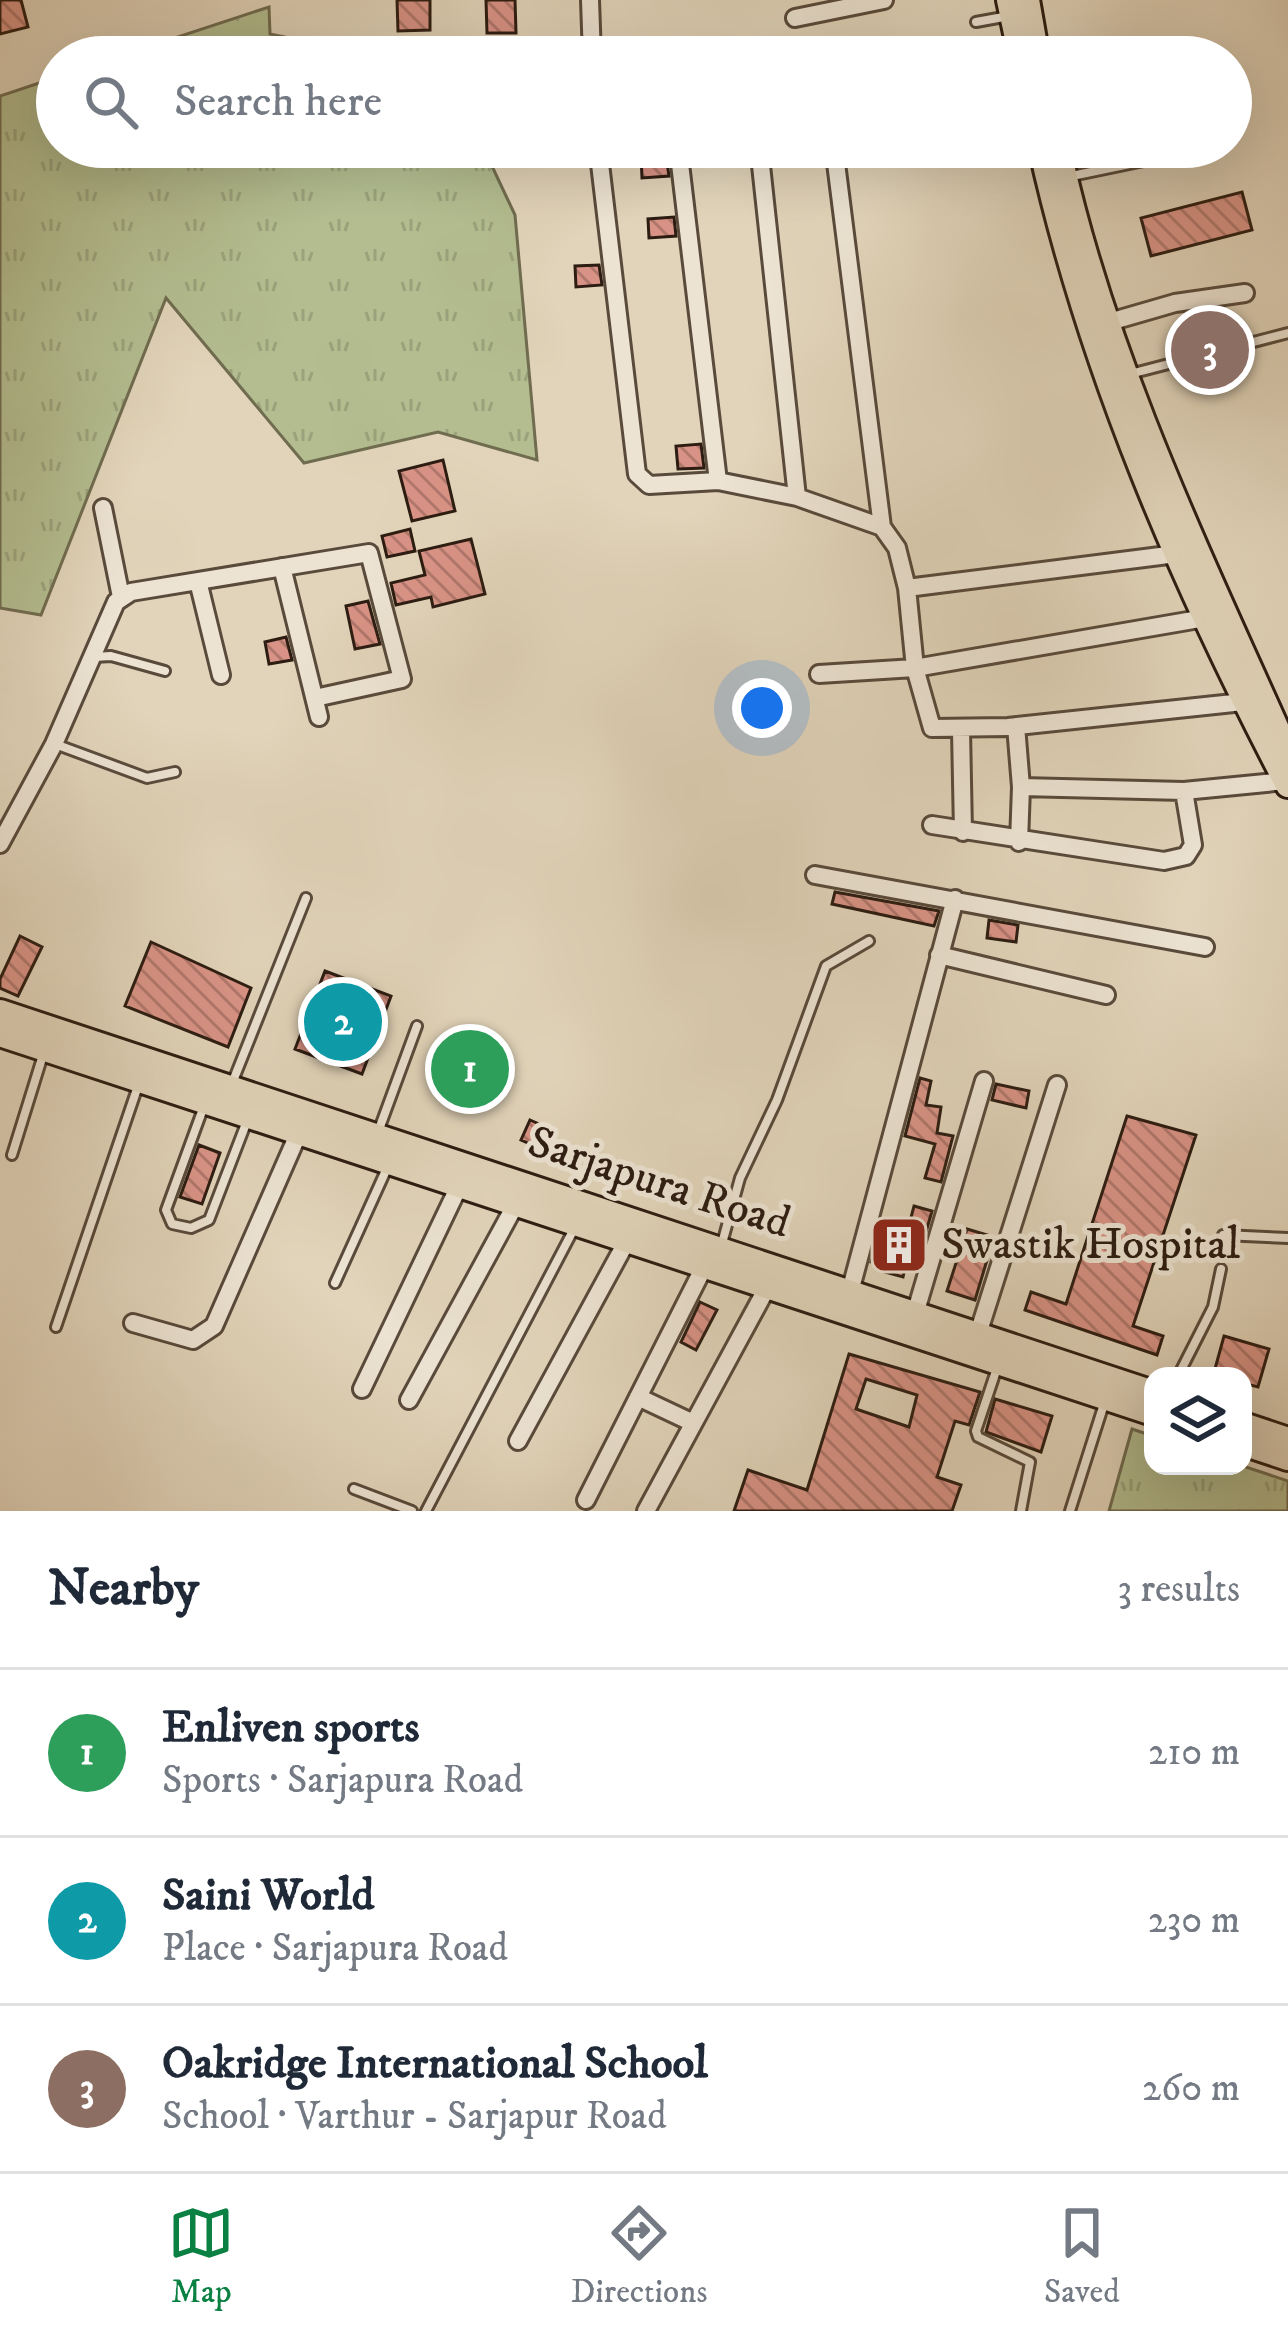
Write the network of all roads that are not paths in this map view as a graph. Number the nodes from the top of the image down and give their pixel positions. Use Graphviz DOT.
graph roads {
  1 [pos="590,0"];
  2 [pos="884,0"];
  3 [pos="1016,5"];
  4 [pos="795,18"];
  5 [pos="976,22"];
  6 [pos="591,36"];
  7 [pos="1019,36"];
  8 [pos="1029,36"];
  9 [pos="601,168"];
  10 [pos="681,168"];
  11 [pos="761,168"];
  12 [pos="837,168"];
  13 [pos="1051,168"];
  14 [pos="1057,168"];
  15 [pos="1113,168"];
  16 [pos="1057,180"];
  17 [pos="1245,293"];
  18 [pos="1101,324"];
  19 [pos="1288,333"];
  20 [pos="1120,378"];
  21 [pos="718,481"];
  22 [pos="797,497"];
  23 [pos="104,508"];
  24 [pos="882,527"];
  25 [pos="1177,554"];
  26 [pos="282,567"];
  27 [pos="198,581"];
  28 [pos="907,588"];
  29 [pos="121,597"];
  30 [pos="1205,618"];
  31 [pos="92,657"];
  32 [pos="915,668"];
  33 [pos="165,671"];
  34 [pos="819,674"];
  35 [pos="221,675"];
  36 [pos="1243,702"];
  37 [pos="1016,726"];
  38 [pos="961,730"];
  39 [pos="54,744"];
  40 [pos="1285,768"];
  41 [pos="175,772"];
  42 [pos="1021,787"];
  43 [pos="1184,790"];
  44 [pos="932,825"];
  45 [pos="963,832"];
  46 [pos="1018,842"];
  47 [pos="0,844"];
  48 [pos="815,875"];
  49 [pos="305,898"];
  50 [pos="955,899"];
  51 [pos="869,940"];
  52 [pos="1205,946"];
  53 [pos="938,955"];
  54 [pos="1106,995"];
  55 [pos="0,1012"];
  56 [pos="417,1027"];
  57 [pos="0,1034"];
  58 [pos="45,1048"];
  59 [pos="140,1079"];
  60 [pos="983,1082"];
  61 [pos="1057,1085"];
  62 [pos="245,1098"];
  63 [pos="206,1099"];
  64 [pos="300,1130"];
  65 [pos="377,1135"];
  66 [pos="12,1154"];
  67 [pos="391,1159"];
  68 [pos="461,1182"];
  69 [pos="518,1200"];
  70 [pos="579,1220"];
  71 [pos="1223,1235"];
  72 [pos="629,1238"];
  73 [pos="1288,1238"];
  74 [pos="714,1256"];
  75 [pos="1222,1268"];
  76 [pos="335,1283"];
  77 [pos="769,1284"];
  78 [pos="848,1300"];
  79 [pos="915,1314"];
  80 [pos="133,1323"];
  81 [pos="56,1327"];
  82 [pos="978,1334"];
  83 [pos="999,1361"];
  84 [pos="1183,1367"];
  85 [pos="362,1389"];
  86 [pos="1144,1390"];
  87 [pos="638,1397"];
  88 [pos="1107,1397"];
  89 [pos="409,1400"];
  90 [pos="1144,1410"];
  91 [pos="691,1422"];
  92 [pos="1252,1427"];
  93 [pos="518,1441"];
  94 [pos="1287,1441"];
  95 [pos="1252,1443"];
  96 [pos="354,1489"];
  97 [pos="586,1500"];
  98 [pos="412,1511"];
  99 [pos="427,1511"];
  100 [pos="646,1511"];
  101 [pos="1022,1511"];
  102 [pos="1070,1511"];
  1 -- 6 [label="street"];
  2 -- 4 [label="street"];
  3 -- 5 [label="lane"];
  3 -- 7 [label="main road"];
  3 -- 8 [label="main road"];
  9 -- 21 [label="street"];
  10 -- 21 [label="street"];
  11 -- 22 [label="street"];
  12 -- 24 [label="street"];
  13 -- 16 [label="main road"];
  14 -- 16 [label="main road"];
  15 -- 16 [label="lane"];
  16 -- 18 [label="main road"];
  17 -- 18 [label="street"];
  18 -- 20 [label="main road"];
  19 -- 20 [label="lane"];
  20 -- 25 [label="main road"];
  20 -- 40 [label="main road"];
  21 -- 22 [label="street"];
  22 -- 24 [label="street"];
  23 -- 29 [label="street"];
  24 -- 28 [label="street"];
  25 -- 28 [label="street"];
  25 -- 30 [label="main road"];
  26 -- 26 [label="street"];
  26 -- 27 [label="street"];
  27 -- 29 [label="street"];
  27 -- 35 [label="street"];
  28 -- 32 [label="street"];
  29 -- 31 [label="street"];
  30 -- 32 [label="street"];
  30 -- 36 [label="main road"];
  31 -- 33 [label="lane"];
  31 -- 39 [label="street"];
  32 -- 34 [label="street"];
  32 -- 38 [label="street"];
  36 -- 37 [label="street"];
  36 -- 40 [label="main road"];
  37 -- 38 [label="street"];
  37 -- 42 [label="street"];
  38 -- 45 [label="street"];
  39 -- 41 [label="lane"];
  39 -- 47 [label="street"];
  40 -- 43 [label="street"];
  42 -- 43 [label="street"];
  42 -- 46 [label="street"];
  43 -- 46 [label="street"];
  44 -- 45 [label="street"];
  45 -- 46 [label="street"];
  48 -- 50 [label="street"];
  49 -- 62 [label="lane"];
  50 -- 52 [label="street"];
  50 -- 53 [label="street"];
  51 -- 74 [label="lane"];
  53 -- 54 [label="street"];
  53 -- 78 [label="street"];
  55 -- 62 [label="main road, Sarjapura Road"];
  56 -- 65 [label="lane"];
  57 -- 58 [label="main road, Sarjapura Road"];
  58 -- 59 [label="main road, Sarjapura Road"];
  58 -- 66 [label="lane"];
  59 -- 63 [label="main road, Sarjapura Road"];
  59 -- 81 [label="lane"];
  60 -- 79 [label="street"];
  61 -- 82 [label="street"];
  62 -- 63 [label="main road, Sarjapura Road"];
  62 -- 63 [label="lane"];
  62 -- 64 [label="main road, Sarjapura Road"];
  62 -- 65 [label="main road, Sarjapura Road"];
  64 -- 67 [label="main road, Sarjapura Road"];
  64 -- 80 [label="street"];
  65 -- 74 [label="main road, Sarjapura Road"];
  67 -- 68 [label="main road, Sarjapura Road"];
  67 -- 76 [label="lane"];
  68 -- 69 [label="main road, Sarjapura Road"];
  68 -- 85 [label="street"];
  69 -- 70 [label="main road, Sarjapura Road"];
  69 -- 89 [label="street"];
  70 -- 72 [label="main road, Sarjapura Road"];
  70 -- 99 [label="lane"];
  71 -- 73 [label="lane"];
  72 -- 74 [label="main road, Sarjapura Road"];
  72 -- 93 [label="street"];
  74 -- 77 [label="main road, Sarjapura Road"];
  74 -- 78 [label="main road, Sarjapura Road"];
  74 -- 87 [label="street"];
  75 -- 84 [label="lane"];
  77 -- 78 [label="main road, Sarjapura Road"];
  77 -- 91 [label="street"];
  78 -- 79 [label="main road, Sarjapura Road"];
  78 -- 83 [label="main road, Sarjapura Road"];
  79 -- 82 [label="main road, Sarjapura Road"];
  82 -- 86 [label="main road, Sarjapura Road"];
  83 -- 88 [label="main road, Sarjapura Road"];
  83 -- 101 [label="lane"];
  87 -- 91 [label="street"];
  87 -- 97 [label="street"];
  88 -- 90 [label="main road, Sarjapura Road"];
  88 -- 102 [label="lane"];
  91 -- 100 [label="street"];
  92 -- 94 [label="main road"];
  94 -- 95 [label="main road"];
  96 -- 98 [label="lane"];
}
